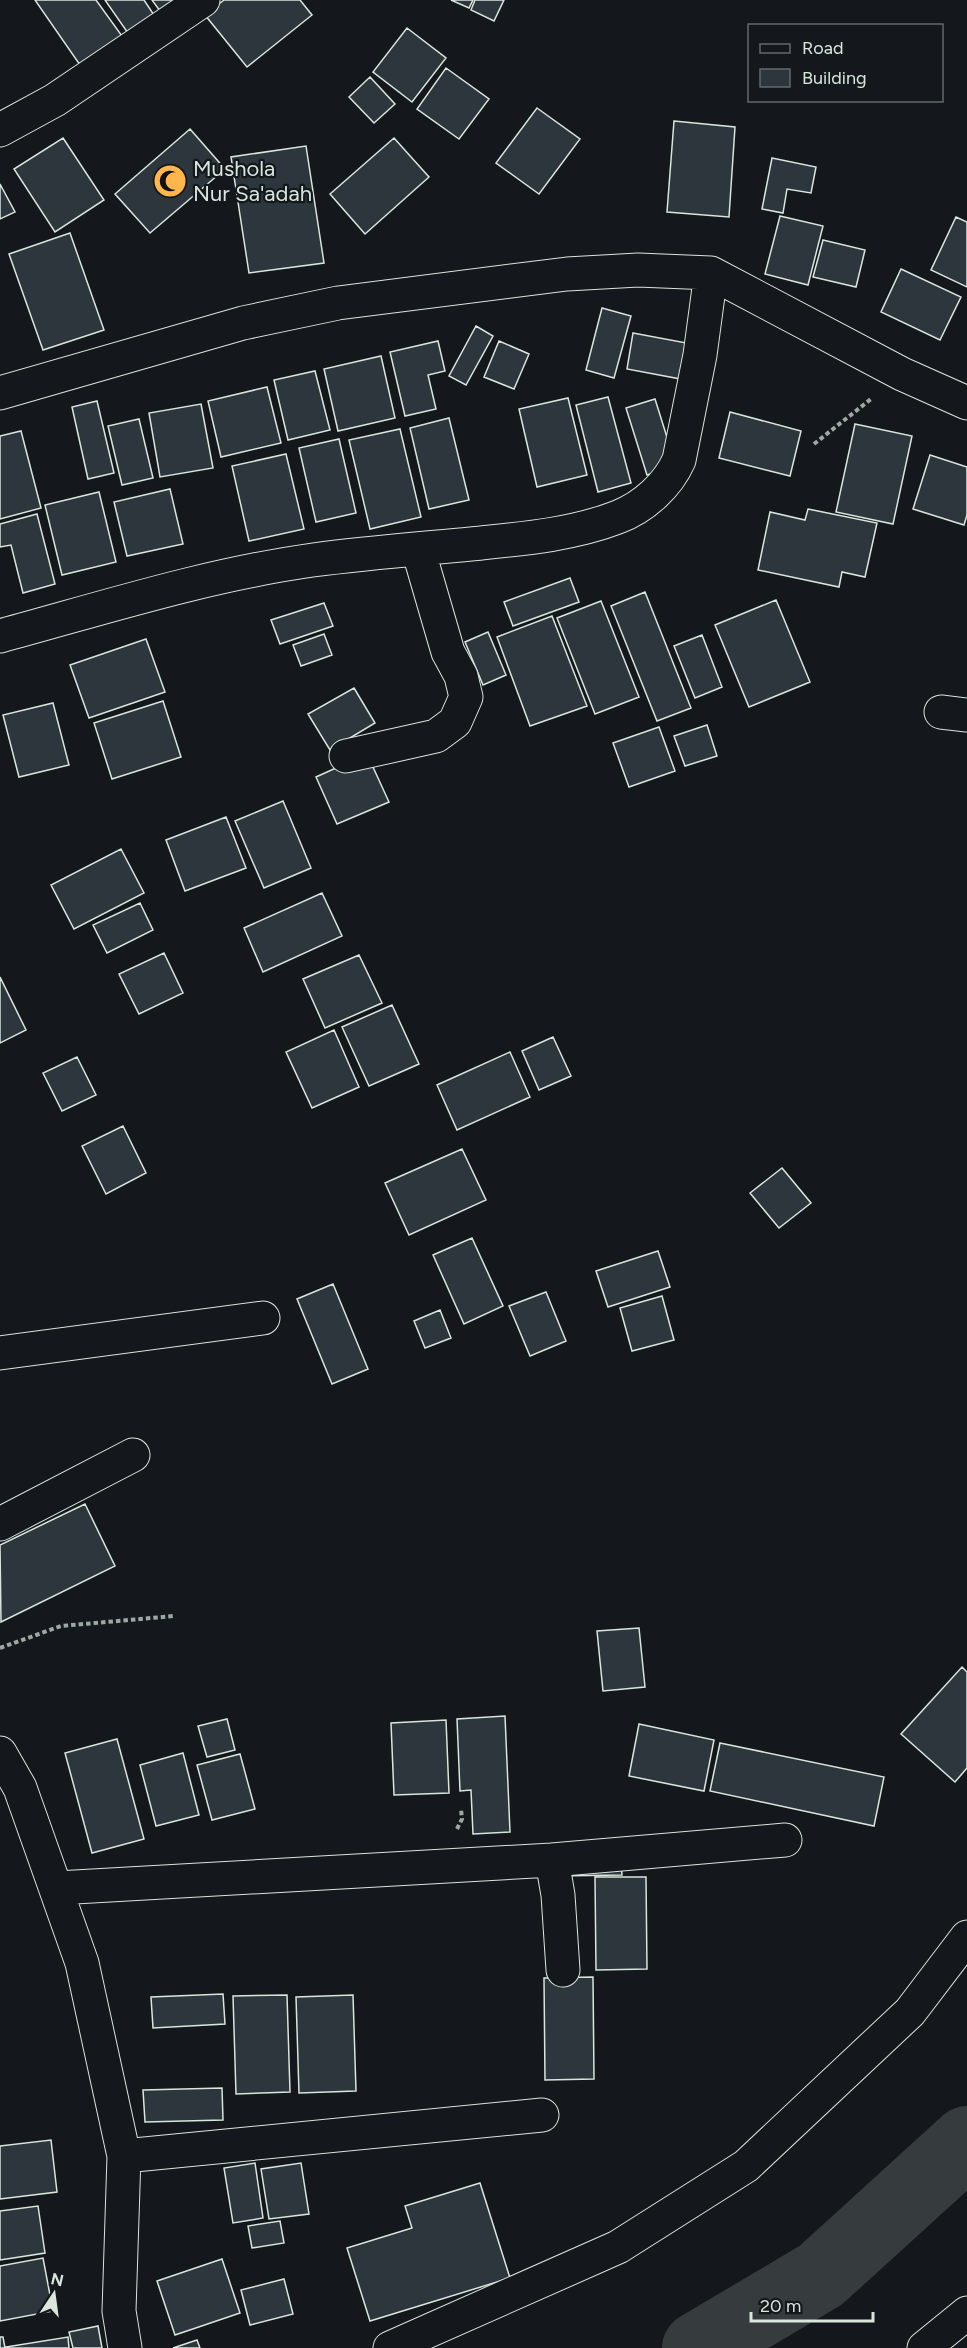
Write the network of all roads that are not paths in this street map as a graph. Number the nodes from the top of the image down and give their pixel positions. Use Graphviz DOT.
graph roads {
  1 [pos="202,0"];
  2 [pos="0,130"];
  3 [pos="711,273"];
  4 [pos="0,393"];
  5 [pos="967,403"];
  6 [pos="418,549"];
  7 [pos="0,636"];
  8 [pos="346,756"];
  9 [pos="263,1318"];
  10 [pos="0,1353"];
  11 [pos="132,1455"];
  12 [pos="0,1524"];
  13 [pos="0,1753"];
  14 [pos="785,1840"];
  15 [pos="552,1860"];
  16 [pos="57,1888"];
  17 [pos="967,1937"];
  18 [pos="563,1970"];
  19 [pos="542,2115"];
  20 [pos="124,2156"];
  21 [pos="967,2313"];
  22 [pos="125,2348"];
  23 [pos="390,2348"];
  24 [pos="924,2348"];
  1 -- 2 [label="street"];
  3 -- 4 [label="street"];
  3 -- 5 [label="street"];
  3 -- 6 [label="street"];
  6 -- 7 [label="street"];
  6 -- 8 [label="street"];
  9 -- 10 [label="street"];
  11 -- 12 [label="street"];
  13 -- 16 [label="street"];
  14 -- 15 [label="street"];
  15 -- 16 [label="street"];
  15 -- 18 [label="street"];
  16 -- 20 [label="street"];
  17 -- 23 [label="street"];
  19 -- 20 [label="street"];
  20 -- 22 [label="street"];
  21 -- 24 [label="street"];
}
